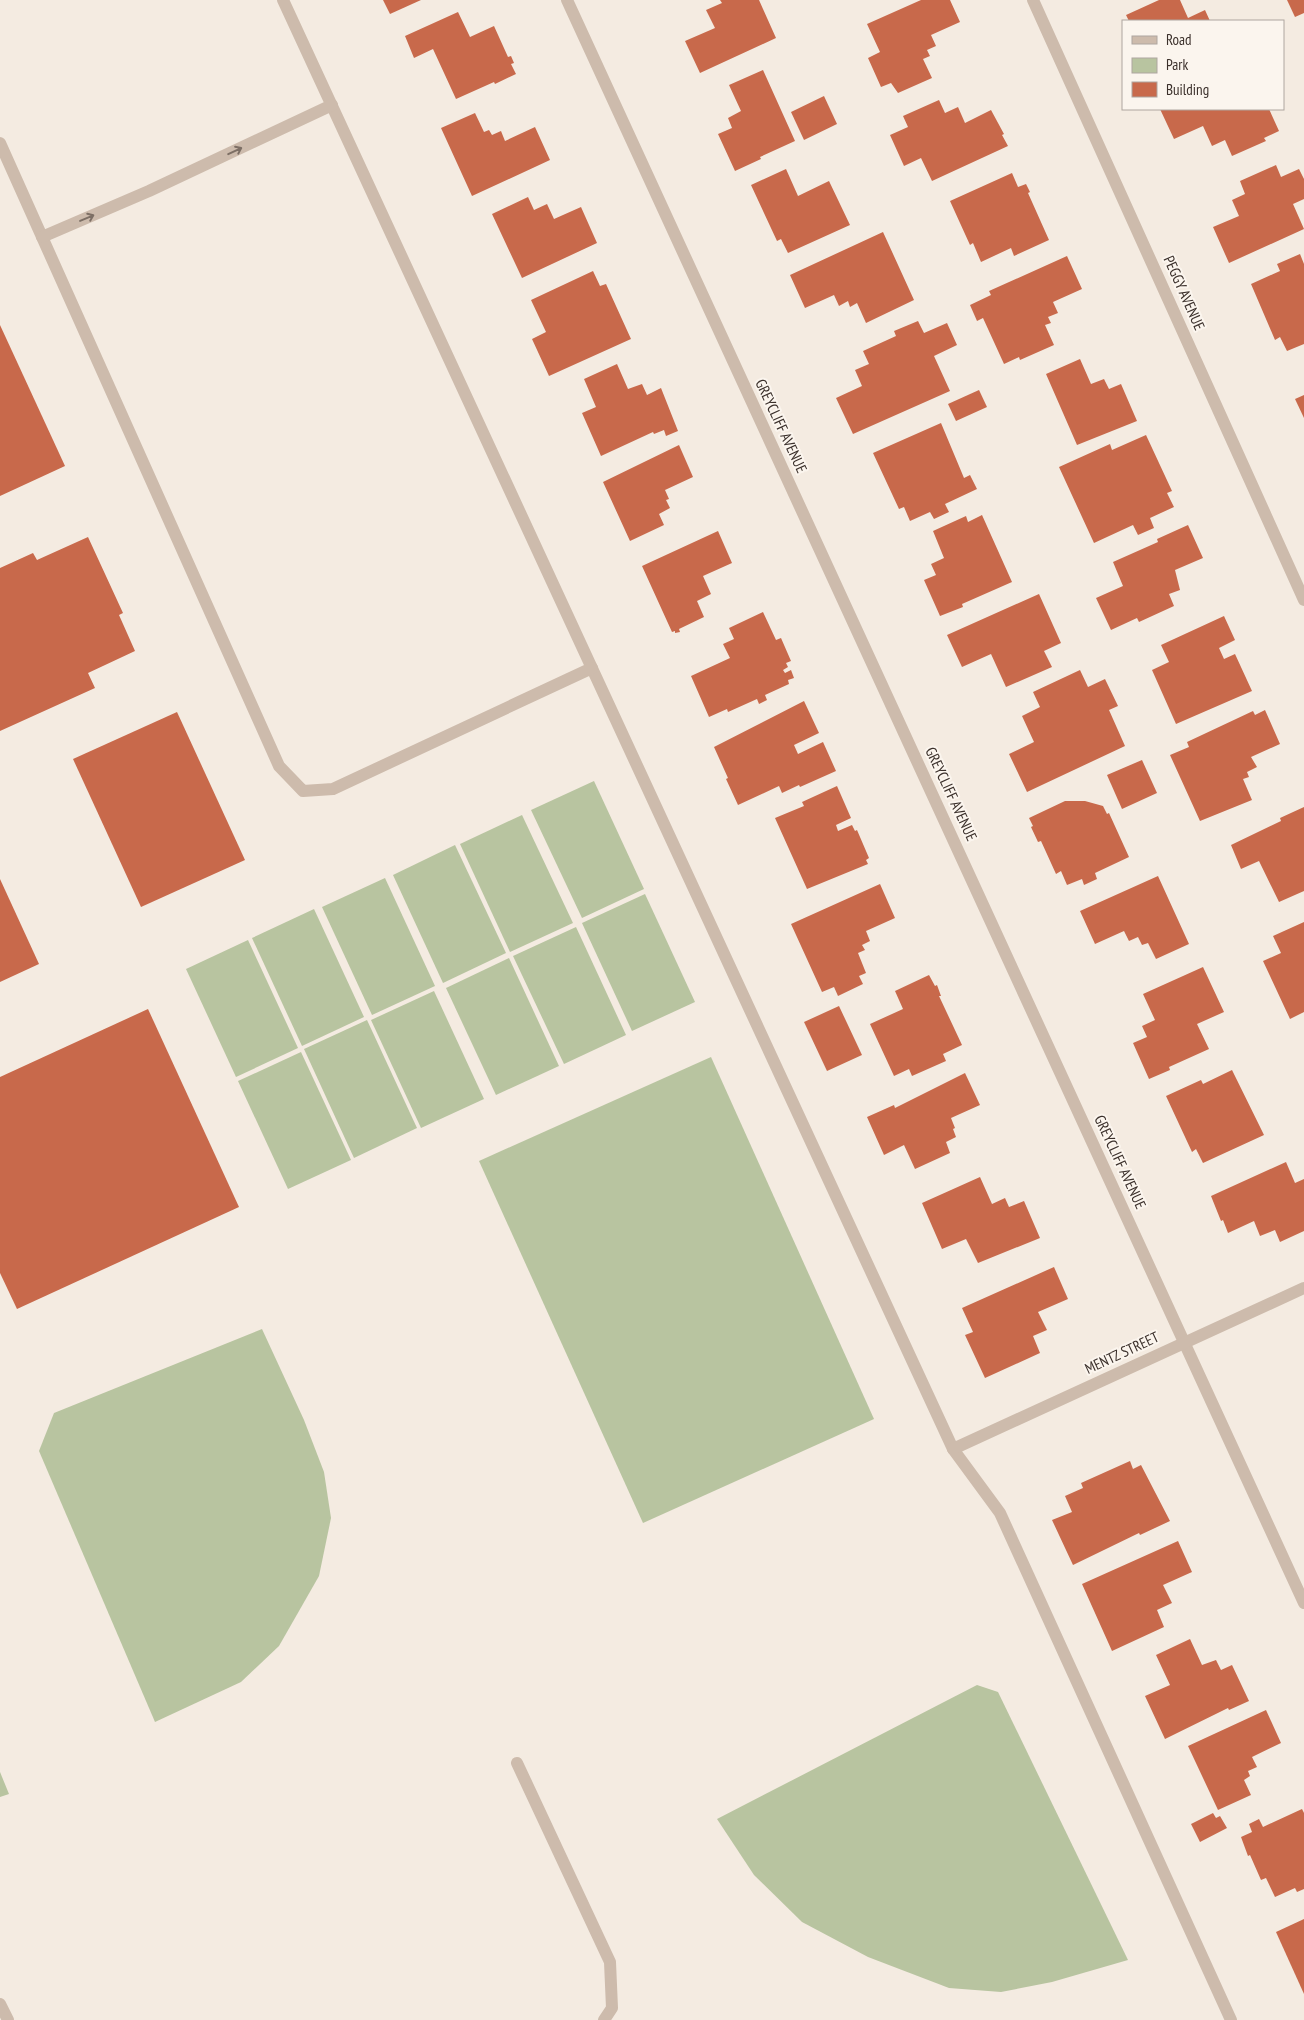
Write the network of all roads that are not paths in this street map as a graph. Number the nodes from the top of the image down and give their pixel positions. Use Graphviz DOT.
graph roads {
  1 [pos="283,0"];
  2 [pos="567,0"];
  3 [pos="1034,0"];
  4 [pos="332,105"];
  5 [pos="0,143"];
  6 [pos="42,237"];
  7 [pos="1304,600"];
  8 [pos="592,668"];
  9 [pos="1304,1288"];
  10 [pos="1185,1342"];
  11 [pos="953,1449"];
  12 [pos="1304,1603"];
  13 [pos="517,1763"];
  14 [pos="0,2004"];
  15 [pos="8,2020"];
  16 [pos="604,2020"];
  17 [pos="1231,2020"];
  1 -- 4 [label="street"];
  2 -- 10 [label="street, GREYCLIFF AVENUE"];
  3 -- 7 [label="street, PEGGY AVENUE"];
  6 -- 4 [label="street, one-way"];
  4 -- 8 [label="street"];
  5 -- 6 [label="street"];
  6 -- 8 [label="street"];
  8 -- 11 [label="street"];
  9 -- 10 [label="street, MENTZ STREET"];
  10 -- 11 [label="street, MENTZ STREET"];
  10 -- 12 [label="street, GREYCLIFF AVENUE"];
  11 -- 17 [label="street"];
  13 -- 16 [label="street"];
  14 -- 15 [label="street"];
}
